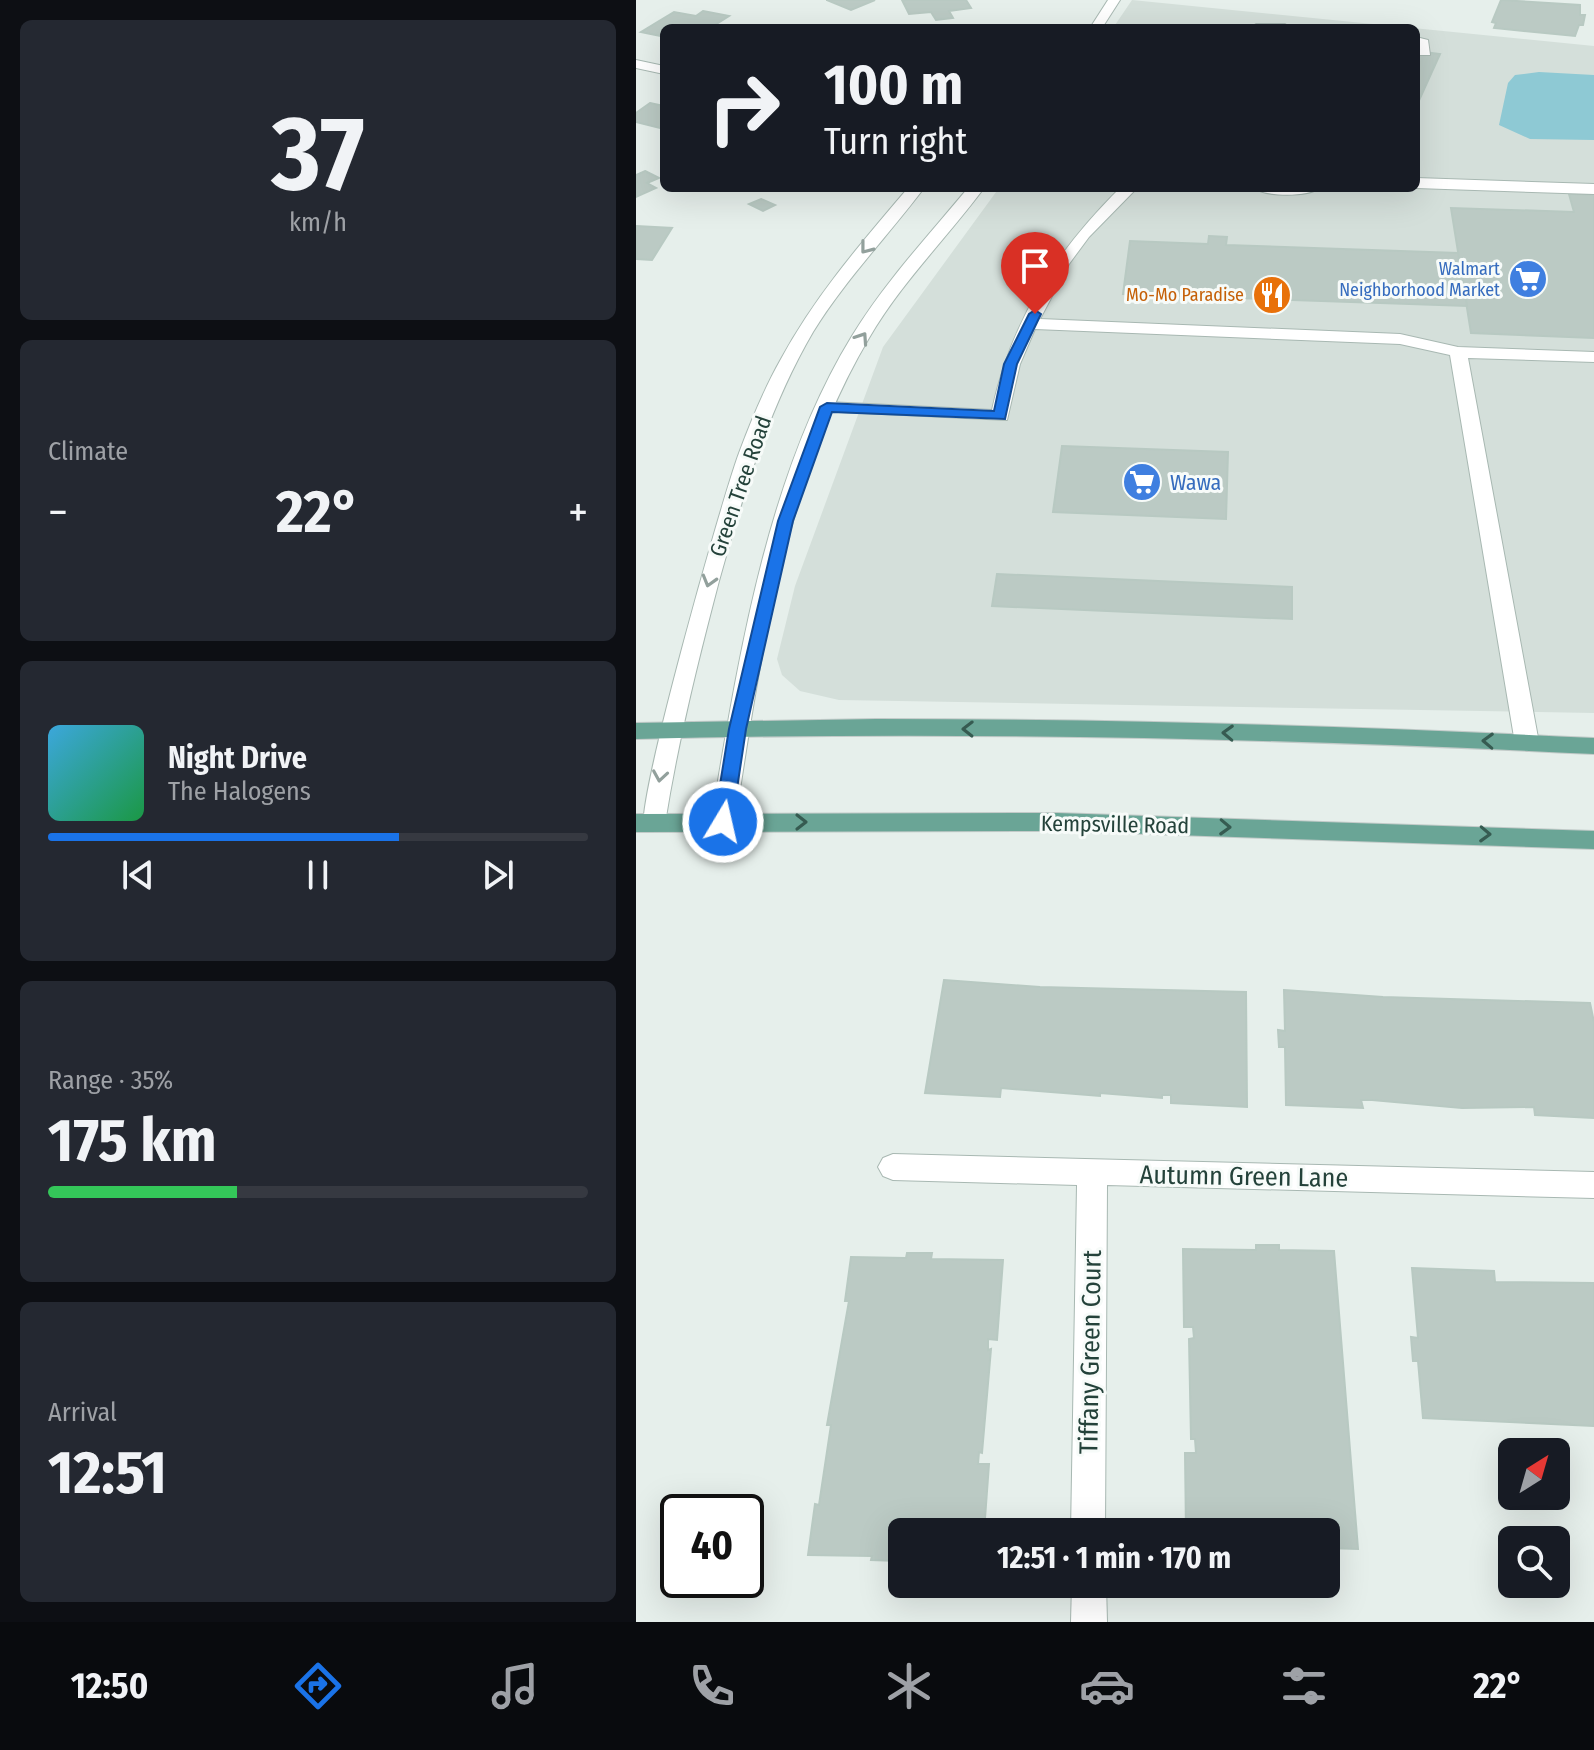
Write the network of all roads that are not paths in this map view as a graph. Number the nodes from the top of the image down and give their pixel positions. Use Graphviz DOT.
graph roads {
  1 [pos="1114,0"];
  2 [pos="1099,24"];
  3 [pos="636,64"];
  4 [pos="660,69"];
  5 [pos="1420,183"];
  6 [pos="1594,189"];
  7 [pos="913,192"];
  8 [pos="973,192"];
  9 [pos="1125,192"];
  10 [pos="1029,324"];
  11 [pos="1458,352"];
  12 [pos="1594,357"];
  13 [pos="827,407"];
  14 [pos="738,729"];
  15 [pos="668,730"];
  16 [pos="636,731"];
  17 [pos="1527,743"];
  18 [pos="1594,746"];
  19 [pos="723,822"];
  20 [pos="645,823"];
  21 [pos="1594,840"];
  22 [pos="893,1167"];
  23 [pos="1092,1172"];
  24 [pos="1594,1185"];
  25 [pos="1088,1518"];
  26 [pos="1089,1598"];
  27 [pos="1089,1622"];
  1 -- 2 [label="street"];
  3 -- 4 [label="street"];
  5 -- 6 [label="street"];
  7 -- 15 [label="street, Green Tree Road, one-way"];
  13 -- 8 [label="street, one-way"];
  9 -- 10 [label="street"];
  10 -- 11 [label="street"];
  10 -- 13 [label="street"];
  11 -- 12 [label="street"];
  11 -- 17 [label="street"];
  13 -- 14 [label="street"];
  14 -- 15 [label="main road"];
  17 -- 14 [label="main road, one-way"];
  14 -- 19 [label="street"];
  15 -- 16 [label="main road"];
  15 -- 20 [label="street, Green Tree Road, one-way"];
  17 -- 18 [label="main road"];
  19 -- 20 [label="main road, Kempsville Road"];
  19 -- 21 [label="main road, Kempsville Road, one-way"];
  22 -- 23 [label="street, Autumn Green Lane"];
  23 -- 24 [label="street, Autumn Green Lane"];
  23 -- 25 [label="street, Tiffany Green Court"];
  26 -- 27 [label="street"];
}
